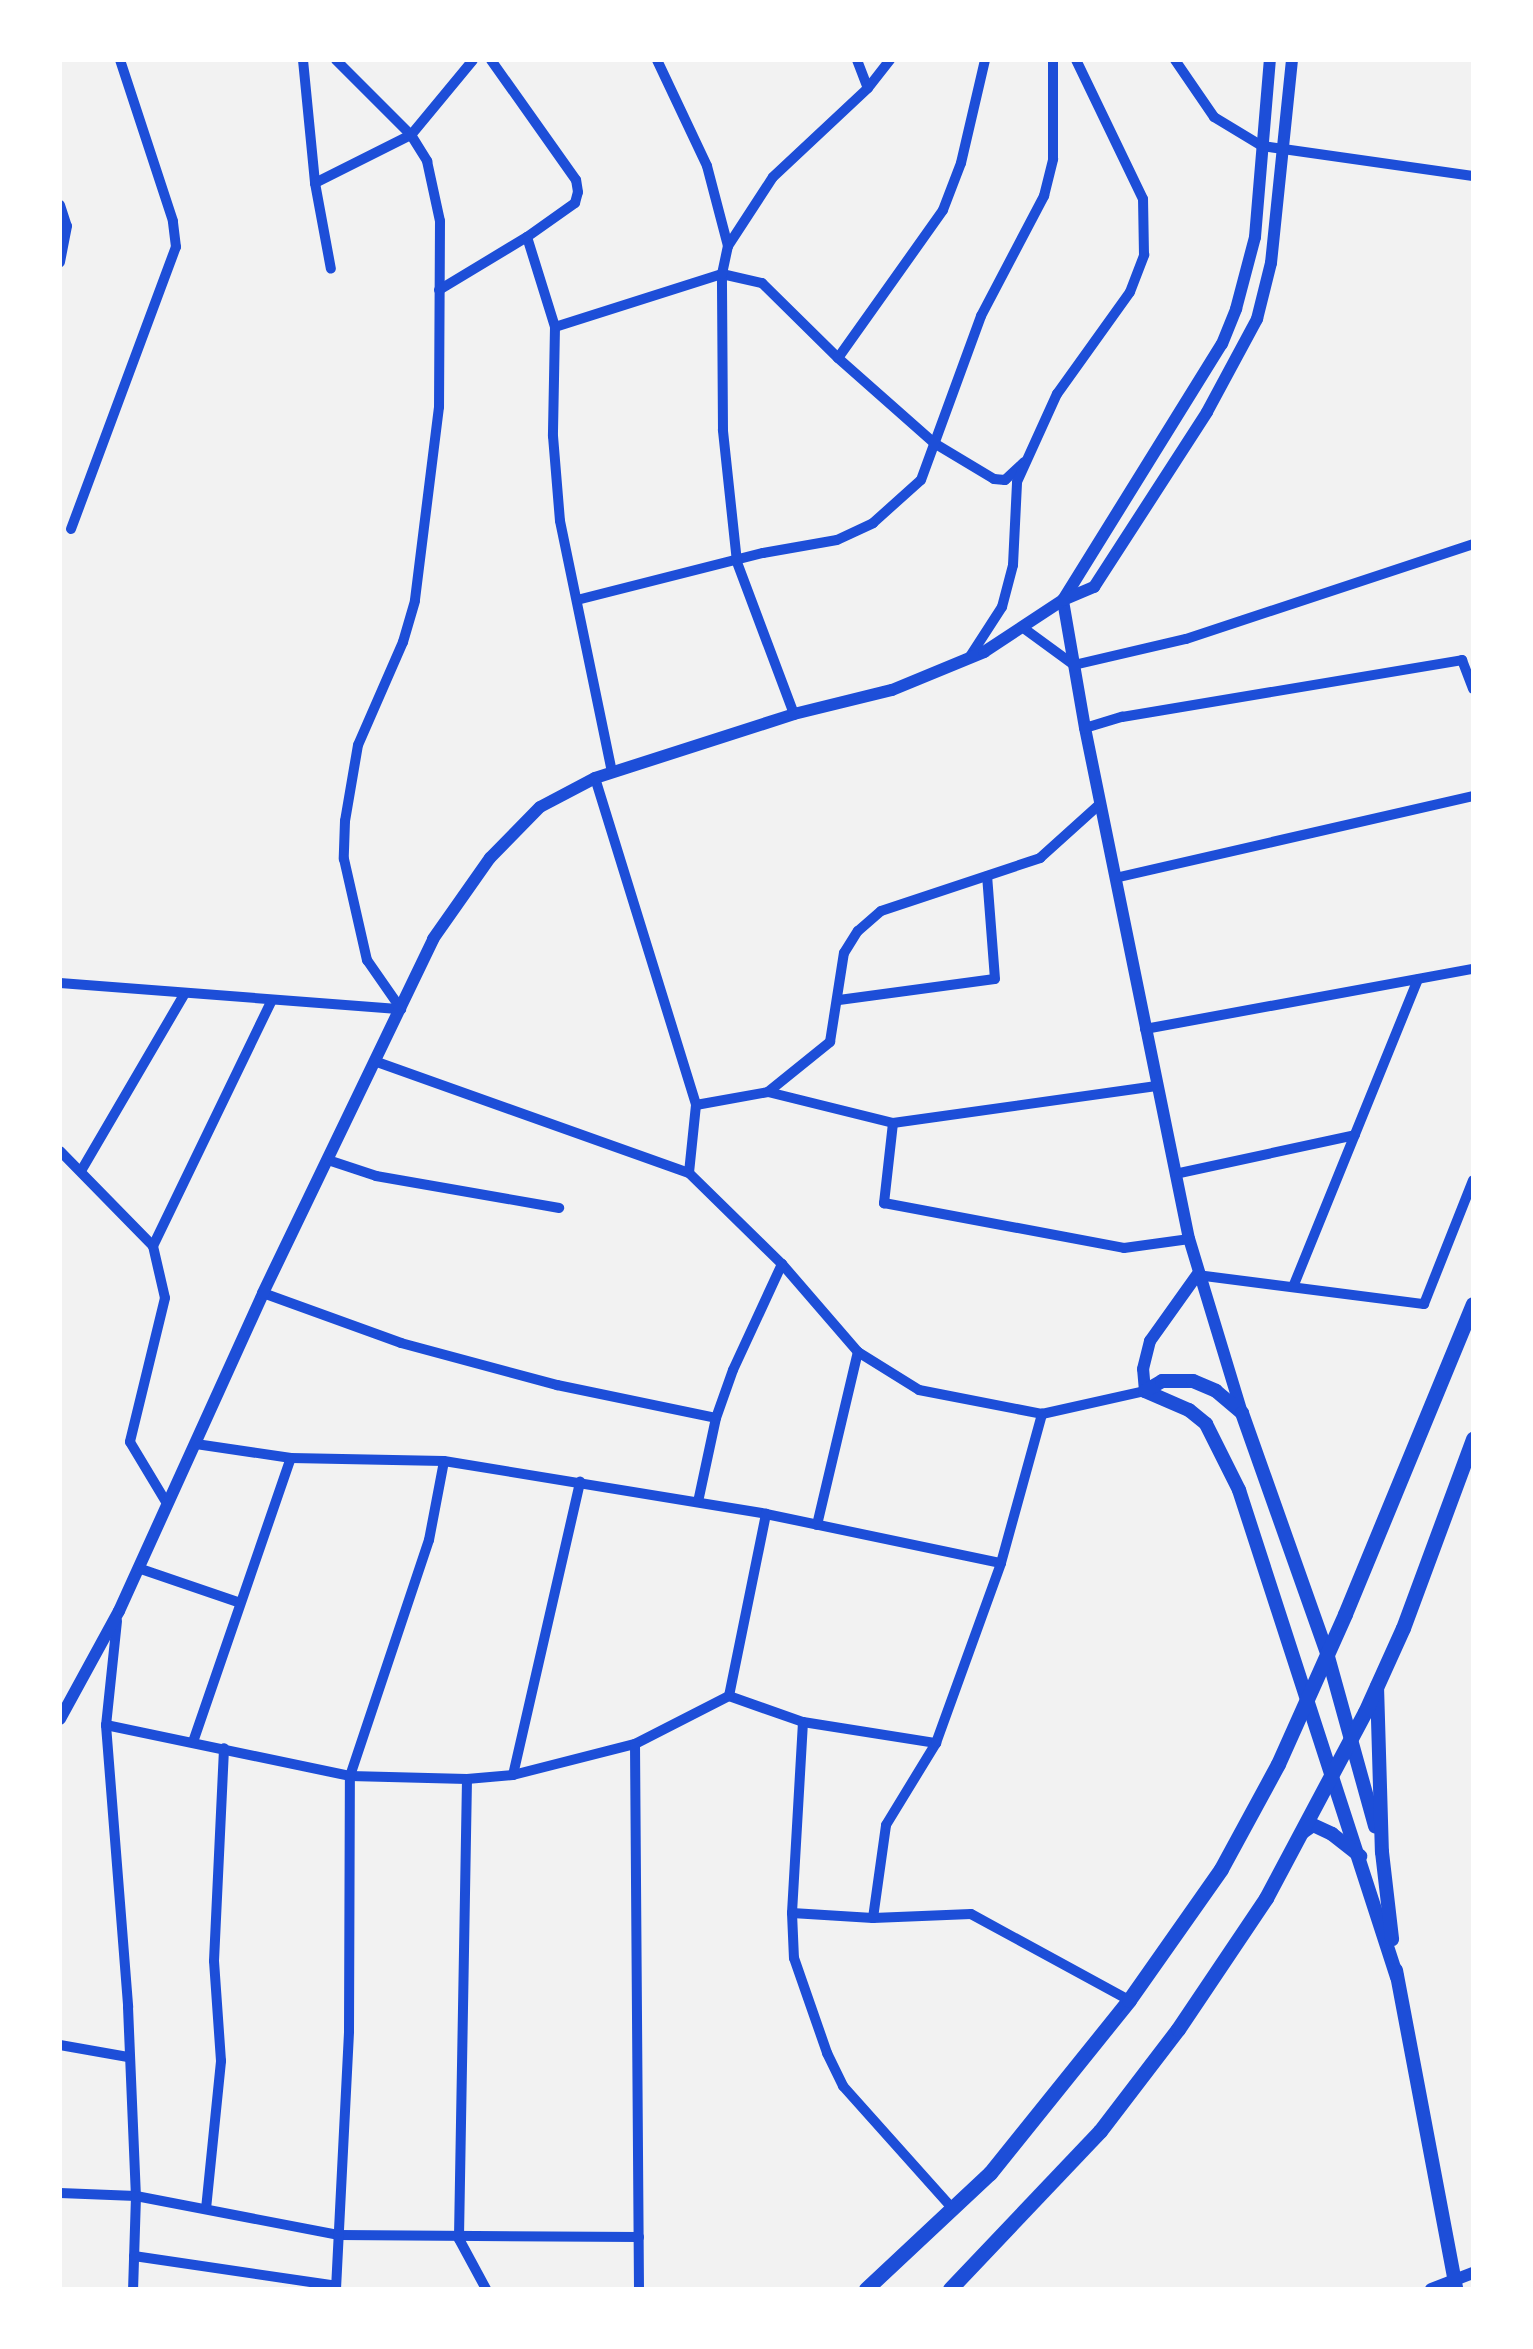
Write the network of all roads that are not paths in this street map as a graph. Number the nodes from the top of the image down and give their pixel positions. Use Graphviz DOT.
graph roads {
  1 [pos="120,60"];
  2 [pos="304,60"];
  3 [pos="336,60"];
  4 [pos="473,60"];
  5 [pos="491,60"];
  6 [pos="656,60"];
  7 [pos="858,60"];
  8 [pos="890,60"];
  9 [pos="986,60"];
  10 [pos="1053,60"];
  11 [pos="1076,60"];
  12 [pos="1176,60"];
  13 [pos="1270,60"];
  14 [pos="1292,60"];
  15 [pos="868,88"];
  16 [pos="411,135"];
  17 [pos="1262,146"];
  18 [pos="1284,153"];
  19 [pos="1473,176"];
  20 [pos="315,182"];
  21 [pos="60,204"];
  22 [pos="528,236"];
  23 [pos="728,246"];
  24 [pos="60,262"];
  25 [pos="331,269"];
  26 [pos="722,274"];
  27 [pos="440,290"];
  28 [pos="555,327"];
  29 [pos="838,358"];
  30 [pos="934,442"];
  31 [pos="1028,458"];
  32 [pos="72,529"];
  33 [pos="1473,544"];
  34 [pos="737,562"];
  35 [pos="578,600"];
  36 [pos="1064,600"];
  37 [pos="1022,627"];
  38 [pos="969,658"];
  39 [pos="1074,665"];
  40 [pos="1473,689"];
  41 [pos="794,714"];
  42 [pos="1085,728"];
  43 [pos="612,772"];
  44 [pos="596,778"];
  45 [pos="1473,796"];
  46 [pos="1100,804"];
  47 [pos="988,876"];
  48 [pos="1115,878"];
  49 [pos="1473,969"];
  50 [pos="1418,979"];
  51 [pos="60,983"];
  52 [pos="185,993"];
  53 [pos="272,1000"];
  54 [pos="839,1000"];
  55 [pos="401,1010"];
  56 [pos="1145,1029"];
  57 [pos="377,1062"];
  58 [pos="1156,1086"];
  59 [pos="768,1092"];
  60 [pos="696,1106"];
  61 [pos="893,1124"];
  62 [pos="1355,1134"];
  63 [pos="60,1151"];
  64 [pos="328,1160"];
  65 [pos="81,1171"];
  66 [pos="689,1173"];
  67 [pos="1175,1174"];
  68 [pos="1473,1180"];
  69 [pos="560,1208"];
  70 [pos="1189,1238"];
  71 [pos="153,1246"];
  72 [pos="782,1264"];
  73 [pos="1197,1275"];
  74 [pos="1293,1288"];
  75 [pos="262,1292"];
  76 [pos="1473,1304"];
  77 [pos="858,1352"];
  78 [pos="1145,1391"];
  79 [pos="1242,1413"];
  80 [pos="1042,1414"];
  81 [pos="716,1418"];
  82 [pos="1473,1440"];
  83 [pos="196,1444"];
  84 [pos="291,1458"];
  85 [pos="444,1461"];
  86 [pos="580,1482"];
  87 [pos="166,1502"];
  88 [pos="698,1502"];
  89 [pos="766,1514"];
  90 [pos="817,1525"];
  91 [pos="1000,1563"];
  92 [pos="138,1568"];
  93 [pos="238,1602"];
  94 [pos="118,1610"];
  95 [pos="1327,1652"];
  96 [pos="1376,1682"];
  97 [pos="729,1696"];
  98 [pos="1305,1702"];
  99 [pos="60,1719"];
  100 [pos="803,1722"];
  101 [pos="106,1725"];
  102 [pos="1352,1740"];
  103 [pos="193,1742"];
  104 [pos="936,1743"];
  105 [pos="635,1744"];
  106 [pos="224,1748"];
  107 [pos="513,1774"];
  108 [pos="350,1776"];
  109 [pos="1333,1778"];
  110 [pos="467,1779"];
  111 [pos="1303,1832"];
  112 [pos="1382,1852"];
  113 [pos="1360,1856"];
  114 [pos="792,1913"];
  115 [pos="874,1918"];
  116 [pos="1397,1977"];
  117 [pos="1129,2000"];
  118 [pos="60,2046"];
  119 [pos="128,2057"];
  120 [pos="60,2193"];
  121 [pos="136,2196"];
  122 [pos="206,2209"];
  123 [pos="954,2209"];
  124 [pos="338,2235"];
  125 [pos="639,2237"];
  126 [pos="459,2238"];
  127 [pos="134,2256"];
  128 [pos="1473,2272"];
  129 [pos="1455,2284"];
  130 [pos="336,2287"];
  131 [pos="133,2289"];
  132 [pos="486,2289"];
  133 [pos="639,2289"];
  134 [pos="866,2289"];
  135 [pos="950,2289"];
  136 [pos="1431,2289"];
  1 -- 32 [label="street"];
  2 -- 20 [label="street"];
  3 -- 16 [label="street"];
  4 -- 16 [label="street"];
  5 -- 22 [label="street"];
  6 -- 23 [label="street"];
  7 -- 15 [label="street"];
  8 -- 15 [label="street"];
  9 -- 29 [label="street"];
  10 -- 30 [label="street"];
  11 -- 31 [label="street"];
  12 -- 17 [label="street"];
  13 -- 17 [label="street"];
  14 -- 18 [label="street"];
  15 -- 23 [label="street"];
  16 -- 20 [label="street"];
  16 -- 27 [label="street"];
  17 -- 18 [label="street"];
  17 -- 36 [label="street"];
  18 -- 19 [label="street"];
  18 -- 36 [label="street"];
  20 -- 25 [label="street"];
  21 -- 24 [label="street"];
  22 -- 27 [label="street"];
  22 -- 28 [label="street"];
  23 -- 26 [label="street"];
  26 -- 28 [label="street"];
  26 -- 29 [label="street"];
  26 -- 34 [label="street"];
  27 -- 55 [label="street"];
  28 -- 35 [label="street"];
  29 -- 30 [label="street"];
  30 -- 31 [label="street"];
  30 -- 34 [label="street"];
  31 -- 38 [label="street"];
  33 -- 39 [label="street"];
  34 -- 35 [label="street"];
  34 -- 41 [label="street"];
  35 -- 43 [label="street"];
  36 -- 37 [label="street"];
  36 -- 39 [label="street"];
  37 -- 38 [label="street"];
  37 -- 39 [label="street"];
  38 -- 41 [label="street"];
  39 -- 42 [label="street"];
  40 -- 42 [label="street"];
  41 -- 43 [label="street"];
  42 -- 46 [label="street"];
  43 -- 44 [label="street"];
  44 -- 55 [label="street"];
  44 -- 60 [label="street"];
  45 -- 48 [label="street"];
  46 -- 47 [label="street"];
  46 -- 48 [label="street"];
  47 -- 54 [label="street"];
  47 -- 54 [label="street"];
  48 -- 56 [label="street"];
  49 -- 50 [label="street"];
  50 -- 56 [label="street"];
  50 -- 62 [label="street"];
  51 -- 52 [label="street"];
  52 -- 53 [label="street"];
  52 -- 65 [label="street"];
  53 -- 55 [label="street"];
  53 -- 71 [label="street"];
  54 -- 59 [label="street"];
  55 -- 57 [label="street"];
  56 -- 58 [label="street"];
  57 -- 64 [label="street"];
  57 -- 66 [label="street"];
  58 -- 61 [label="street"];
  58 -- 67 [label="street"];
  59 -- 60 [label="street"];
  59 -- 61 [label="street"];
  60 -- 66 [label="street"];
  61 -- 70 [label="street"];
  62 -- 67 [label="street"];
  62 -- 74 [label="street"];
  63 -- 65 [label="street"];
  64 -- 69 [label="street"];
  64 -- 75 [label="street"];
  65 -- 71 [label="street"];
  66 -- 72 [label="street"];
  67 -- 70 [label="street"];
  68 -- 74 [label="street"];
  70 -- 73 [label="street"];
  71 -- 87 [label="street"];
  72 -- 77 [label="street"];
  72 -- 81 [label="street"];
  73 -- 74 [label="street"];
  73 -- 78 [label="street"];
  73 -- 79 [label="street"];
  75 -- 81 [label="street"];
  75 -- 83 [label="street"];
  76 -- 95 [label="main road"];
  77 -- 80 [label="street"];
  77 -- 90 [label="street"];
  78 -- 79 [label="main road"];
  78 -- 80 [label="street"];
  78 -- 98 [label="main road"];
  79 -- 95 [label="main road"];
  80 -- 91 [label="street"];
  81 -- 88 [label="street"];
  82 -- 96 [label="main road"];
  83 -- 84 [label="street"];
  83 -- 87 [label="street"];
  84 -- 85 [label="street"];
  84 -- 93 [label="street"];
  85 -- 86 [label="street"];
  85 -- 108 [label="street"];
  86 -- 88 [label="street"];
  86 -- 107 [label="street"];
  87 -- 92 [label="street"];
  88 -- 89 [label="street"];
  89 -- 90 [label="street"];
  89 -- 97 [label="street"];
  90 -- 91 [label="street"];
  91 -- 104 [label="street"];
  92 -- 93 [label="street"];
  92 -- 94 [label="street"];
  93 -- 103 [label="street"];
  94 -- 99 [label="street"];
  94 -- 101 [label="street"];
  95 -- 98 [label="main road"];
  95 -- 102 [label="main road"];
  96 -- 102 [label="main road"];
  96 -- 112 [label="main road"];
  97 -- 100 [label="street"];
  97 -- 105 [label="street"];
  98 -- 109 [label="main road"];
  98 -- 117 [label="main road"];
  100 -- 104 [label="street"];
  100 -- 114 [label="street"];
  101 -- 103 [label="street"];
  101 -- 119 [label="street"];
  102 -- 109 [label="main road"];
  102 -- 112 [label="main road"];
  103 -- 106 [label="street"];
  104 -- 115 [label="street"];
  105 -- 107 [label="street"];
  105 -- 125 [label="street"];
  106 -- 108 [label="street"];
  106 -- 122 [label="street"];
  107 -- 110 [label="street"];
  108 -- 110 [label="street"];
  108 -- 124 [label="street"];
  109 -- 111 [label="main road"];
  109 -- 113 [label="main road"];
  110 -- 126 [label="street"];
  111 -- 113 [label="main road"];
  111 -- 135 [label="main road"];
  112 -- 116 [label="main road"];
  113 -- 116 [label="main road"];
  114 -- 115 [label="street"];
  114 -- 123 [label="street"];
  115 -- 117 [label="street"];
  116 -- 129 [label="main road"];
  117 -- 123 [label="main road"];
  118 -- 119 [label="street"];
  119 -- 121 [label="street"];
  120 -- 121 [label="street"];
  121 -- 122 [label="street"];
  121 -- 127 [label="street"];
  122 -- 124 [label="street"];
  123 -- 134 [label="main road"];
  124 -- 126 [label="street"];
  124 -- 130 [label="street"];
  125 -- 126 [label="street"];
  125 -- 133 [label="street"];
  126 -- 132 [label="street"];
  127 -- 130 [label="street"];
  127 -- 131 [label="street"];
  128 -- 129 [label="street"];
  129 -- 136 [label="street"];
}
